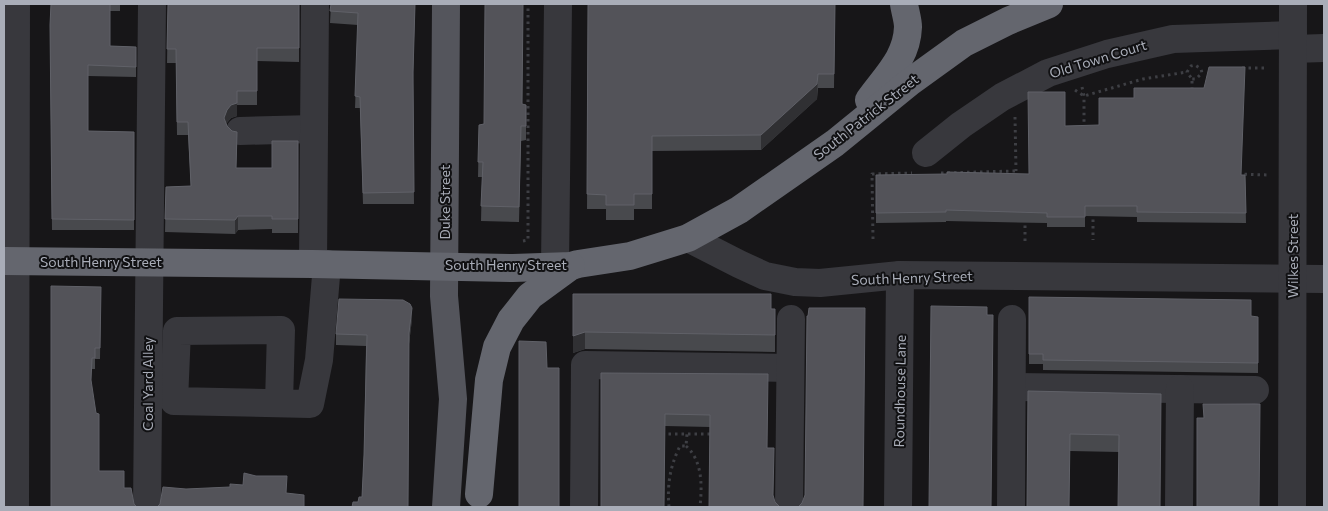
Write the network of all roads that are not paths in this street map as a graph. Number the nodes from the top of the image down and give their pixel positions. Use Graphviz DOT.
graph roads {
  1 [pos="16,4"];
  2 [pos="152,4"];
  3 [pos="315,4"];
  4 [pos="446,4"];
  5 [pos="558,4"];
  6 [pos="904,4"];
  7 [pos="1049,4"];
  8 [pos="1293,4"];
  9 [pos="1293,42"];
  10 [pos="1324,48"];
  11 [pos="314,129"];
  12 [pos="240,130"];
  13 [pos="844,136"];
  14 [pos="928,166"];
  15 [pos="688,238"];
  16 [pos="10,262"];
  17 [pos="149,262"];
  18 [pos="320,264"];
  19 [pos="445,266"];
  20 [pos="563,266"];
  21 [pos="900,275"];
  22 [pos="1293,278"];
  23 [pos="1324,278"];
  24 [pos="791,319"];
  25 [pos="1012,319"];
  26 [pos="790,368"];
  27 [pos="1012,386"];
  28 [pos="1180,389"];
  29 [pos="1255,390"];
  30 [pos="453,399"];
  31 [pos="279,403"];
  32 [pos="479,500"];
  33 [pos="15,507"];
  34 [pos="147,507"];
  35 [pos="446,507"];
  36 [pos="584,507"];
  37 [pos="789,507"];
  38 [pos="898,507"];
  39 [pos="1011,507"];
  40 [pos="1178,507"];
  41 [pos="1292,507"];
  1 -- 16 [label="street"];
  2 -- 17 [label="street, Coal Yard Alley"];
  3 -- 11 [label="street"];
  4 -- 19 [label="main road, Duke Street"];
  5 -- 20 [label="street"];
  6 -- 13 [label="highway"];
  7 -- 13 [label="highway, South Patrick Street"];
  8 -- 9 [label="street, Wilkes Street"];
  9 -- 10 [label="street, Old Town Court"];
  9 -- 14 [label="street, Old Town Court"];
  9 -- 22 [label="street, Wilkes Street"];
  11 -- 12 [label="street"];
  11 -- 18 [label="street"];
  13 -- 15 [label="highway, South Patrick Street"];
  15 -- 20 [label="highway, South Henry Street"];
  15 -- 21 [label="street, South Henry Street"];
  16 -- 17 [label="highway, South Henry Street"];
  16 -- 33 [label="street"];
  17 -- 18 [label="highway, South Henry Street"];
  17 -- 34 [label="street, Coal Yard Alley"];
  18 -- 19 [label="highway, South Henry Street"];
  18 -- 31 [label="street"];
  19 -- 20 [label="highway, South Henry Street"];
  19 -- 30 [label="main road, Duke Street"];
  20 -- 32 [label="highway"];
  21 -- 22 [label="street, South Henry Street"];
  21 -- 38 [label="street, Roundhouse Lane"];
  22 -- 23 [label="street, South Henry Street"];
  22 -- 41 [label="street, Wilkes Street"];
  24 -- 26 [label="street"];
  25 -- 27 [label="street"];
  26 -- 36 [label="street"];
  26 -- 37 [label="street"];
  27 -- 28 [label="street"];
  27 -- 39 [label="street"];
  28 -- 29 [label="street"];
  28 -- 40 [label="street"];
  30 -- 32 [label="main road, Duke Street"];
  30 -- 35 [label="main road, Duke Street"];
  31 -- 31 [label="street"];
}
